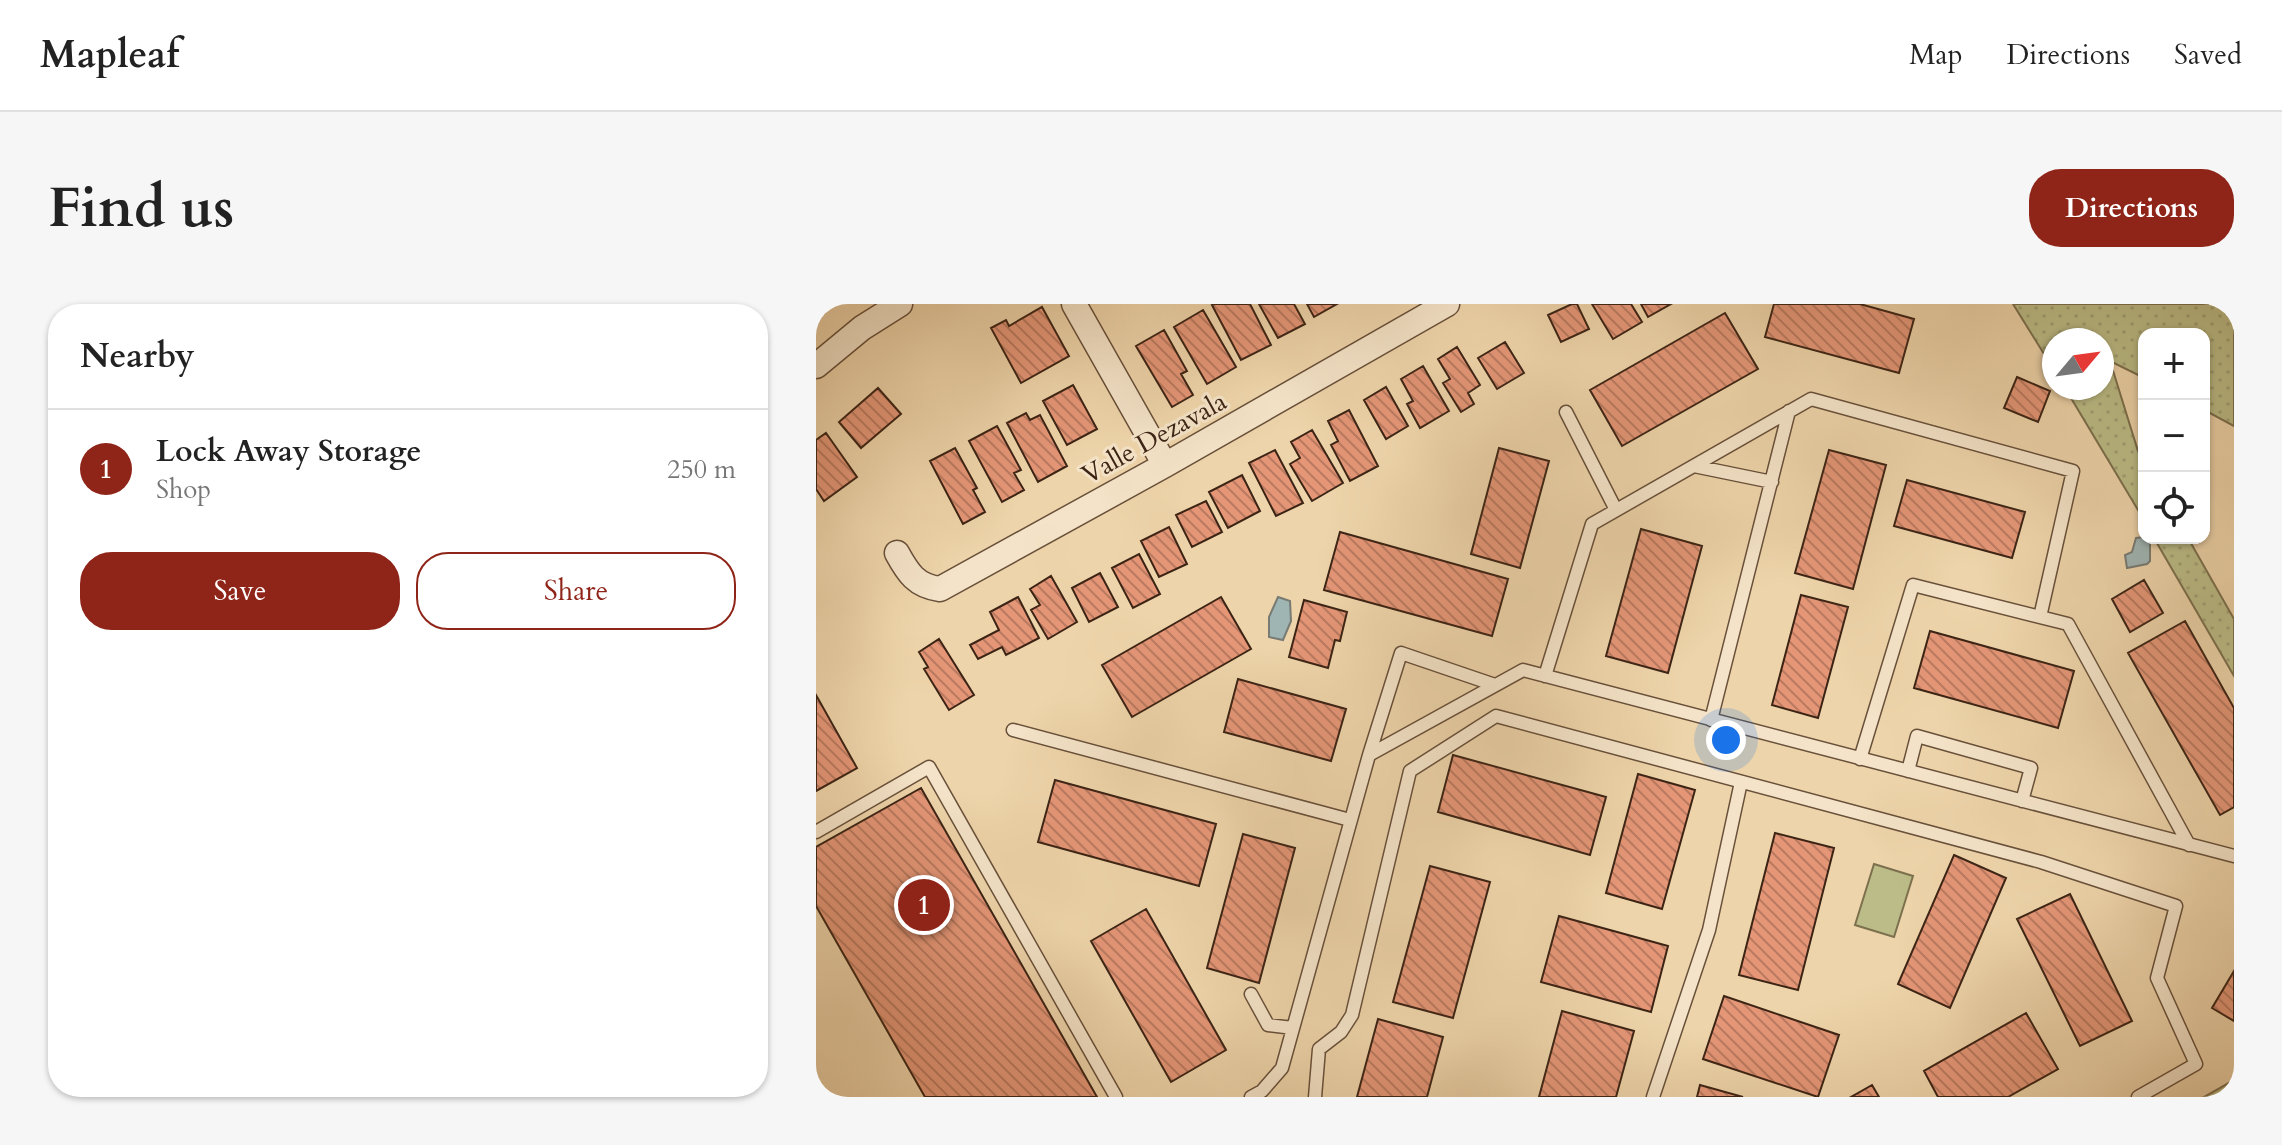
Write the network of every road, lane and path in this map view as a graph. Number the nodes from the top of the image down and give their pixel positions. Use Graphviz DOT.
graph roads {
  1 [pos="900,304"];
  2 [pos="1074,304"];
  3 [pos="1447,304"];
  4 [pos="816,366"];
  5 [pos="1789,411"];
  6 [pos="1566,412"];
  7 [pos="1165,465"];
  8 [pos="1694,466"];
  9 [pos="1772,482"];
  10 [pos="1616,510"];
  11 [pos="897,553"];
  12 [pos="2040,617"];
  13 [pos="1545,676"];
  14 [pos="1495,685"];
  15 [pos="1711,720"];
  16 [pos="1013,730"];
  17 [pos="1369,755"];
  18 [pos="1860,759"];
  19 [pos="1908,771"];
  20 [pos="1741,782"];
  21 [pos="2022,801"];
  22 [pos="1350,820"];
  23 [pos="816,832"];
  24 [pos="2189,845"];
  25 [pos="2234,856"];
  26 [pos="1251,994"];
  27 [pos="1293,1028"];
  28 [pos="1116,1097"];
  29 [pos="1251,1097"];
  30 [pos="1315,1097"];
  31 [pos="1653,1097"];
  32 [pos="2138,1097"];
  1 -- 4 [label="street"];
  2 -- 7 [label="street"];
  3 -- 7 [label="street, Valle Dezavala"];
  5 -- 8 [label="lane"];
  5 -- 9 [label="lane"];
  5 -- 12 [label="lane"];
  6 -- 10 [label="lane"];
  7 -- 11 [label="street, Valle Dezavala"];
  8 -- 9 [label="lane"];
  8 -- 10 [label="lane"];
  9 -- 15 [label="lane"];
  10 -- 13 [label="lane"];
  12 -- 18 [label="lane"];
  12 -- 24 [label="lane"];
  13 -- 14 [label="lane"];
  13 -- 15 [label="lane"];
  14 -- 17 [label="lane"];
  14 -- 17 [label="lane"];
  15 -- 18 [label="lane"];
  16 -- 22 [label="lane"];
  17 -- 22 [label="lane"];
  18 -- 19 [label="lane"];
  19 -- 21 [label="lane"];
  19 -- 21 [label="lane"];
  20 -- 30 [label="lane"];
  20 -- 31 [label="lane"];
  20 -- 32 [label="lane"];
  21 -- 24 [label="lane"];
  22 -- 27 [label="lane"];
  23 -- 28 [label="lane"];
  24 -- 25 [label="lane"];
  26 -- 27 [label="lane"];
  27 -- 29 [label="lane"];
}
